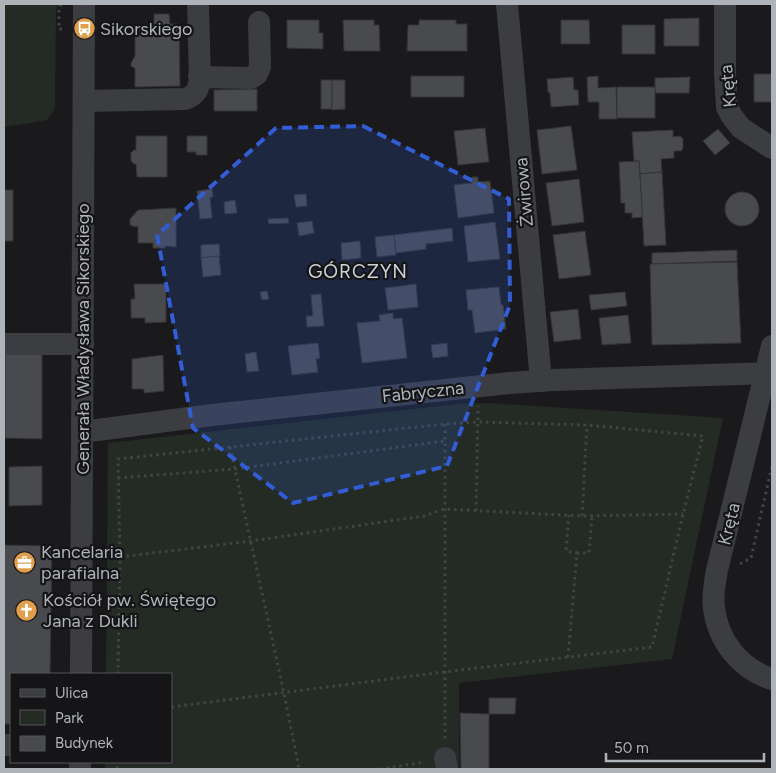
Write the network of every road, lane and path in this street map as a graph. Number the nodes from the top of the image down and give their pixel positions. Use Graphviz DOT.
graph roads {
  1 [pos="61,4"];
  2 [pos="84,4"];
  3 [pos="198,4"];
  4 [pos="508,4"];
  5 [pos="725,4"];
  6 [pos="258,22"];
  7 [pos="63,29"];
  8 [pos="200,77"];
  9 [pos="84,100"];
  10 [pos="772,148"];
  11 [pos="4,344"];
  12 [pos="83,344"];
  13 [pos="772,346"];
  14 [pos="769,373"];
  15 [pos="541,381"];
  16 [pos="478,403"];
  17 [pos="478,422"];
  18 [pos="445,424"];
  19 [pos="587,425"];
  20 [pos="82,432"];
  21 [pos="445,441"];
  22 [pos="230,447"];
  23 [pos="772,466"];
  24 [pos="235,469"];
  25 [pos="118,478"];
  26 [pos="444,509"];
  27 [pos="476,511"];
  28 [pos="683,514"];
  29 [pos="569,515"];
  30 [pos="582,516"];
  31 [pos="592,516"];
  32 [pos="251,541"];
  33 [pos="577,553"];
  34 [pos="120,557"];
  35 [pos="739,564"];
  36 [pos="568,657"];
  37 [pos="444,672"];
  38 [pos="81,673"];
  39 [pos="118,673"];
  40 [pos="772,679"];
  41 [pos="284,693"];
  42 [pos="172,707"];
  43 [pos="446,764"];
  44 [pos="298,769"];
  45 [pos="380,769"];
  1 -- 7 [label="path"];
  2 -- 9 [label="street, Generała Władysława Sikorskiego"];
  3 -- 8 [label="street"];
  4 -- 15 [label="street, Żwirowa"];
  5 -- 10 [label="street, Kręta"];
  6 -- 8 [label="street"];
  8 -- 9 [label="street"];
  9 -- 12 [label="street, Generała Władysława Sikorskiego"];
  11 -- 12 [label="street"];
  12 -- 20 [label="street, Generała Władysława Sikorskiego"];
  13 -- 14 [label="street, Kręta"];
  14 -- 15 [label="street, Fabryczna"];
  14 -- 40 [label="street, Kręta"];
  15 -- 20 [label="street, Fabryczna"];
  16 -- 17 [label="path"];
  17 -- 18 [label="path"];
  17 -- 19 [label="path"];
  17 -- 27 [label="path"];
  18 -- 21 [label="path"];
  18 -- 22 [label="path"];
  19 -- 28 [label="path"];
  19 -- 30 [label="path"];
  20 -- 38 [label="street, Generała Władysława Sikorskiego"];
  21 -- 24 [label="path"];
  21 -- 26 [label="path"];
  22 -- 24 [label="path"];
  22 -- 25 [label="path"];
  23 -- 35 [label="path"];
  24 -- 25 [label="path"];
  24 -- 32 [label="path"];
  25 -- 34 [label="path"];
  26 -- 27 [label="path"];
  26 -- 32 [label="path"];
  26 -- 37 [label="path"];
  27 -- 29 [label="path"];
  28 -- 31 [label="path"];
  28 -- 36 [label="path"];
  29 -- 30 [label="path"];
  29 -- 33 [label="path"];
  30 -- 31 [label="path"];
  31 -- 33 [label="path"];
  32 -- 34 [label="path"];
  32 -- 41 [label="path"];
  33 -- 36 [label="path"];
  34 -- 39 [label="path"];
  36 -- 37 [label="path"];
  37 -- 41 [label="path"];
  37 -- 43 [label="path"];
  41 -- 42 [label="path"];
  41 -- 44 [label="path"];
  43 -- 45 [label="path"];
}
